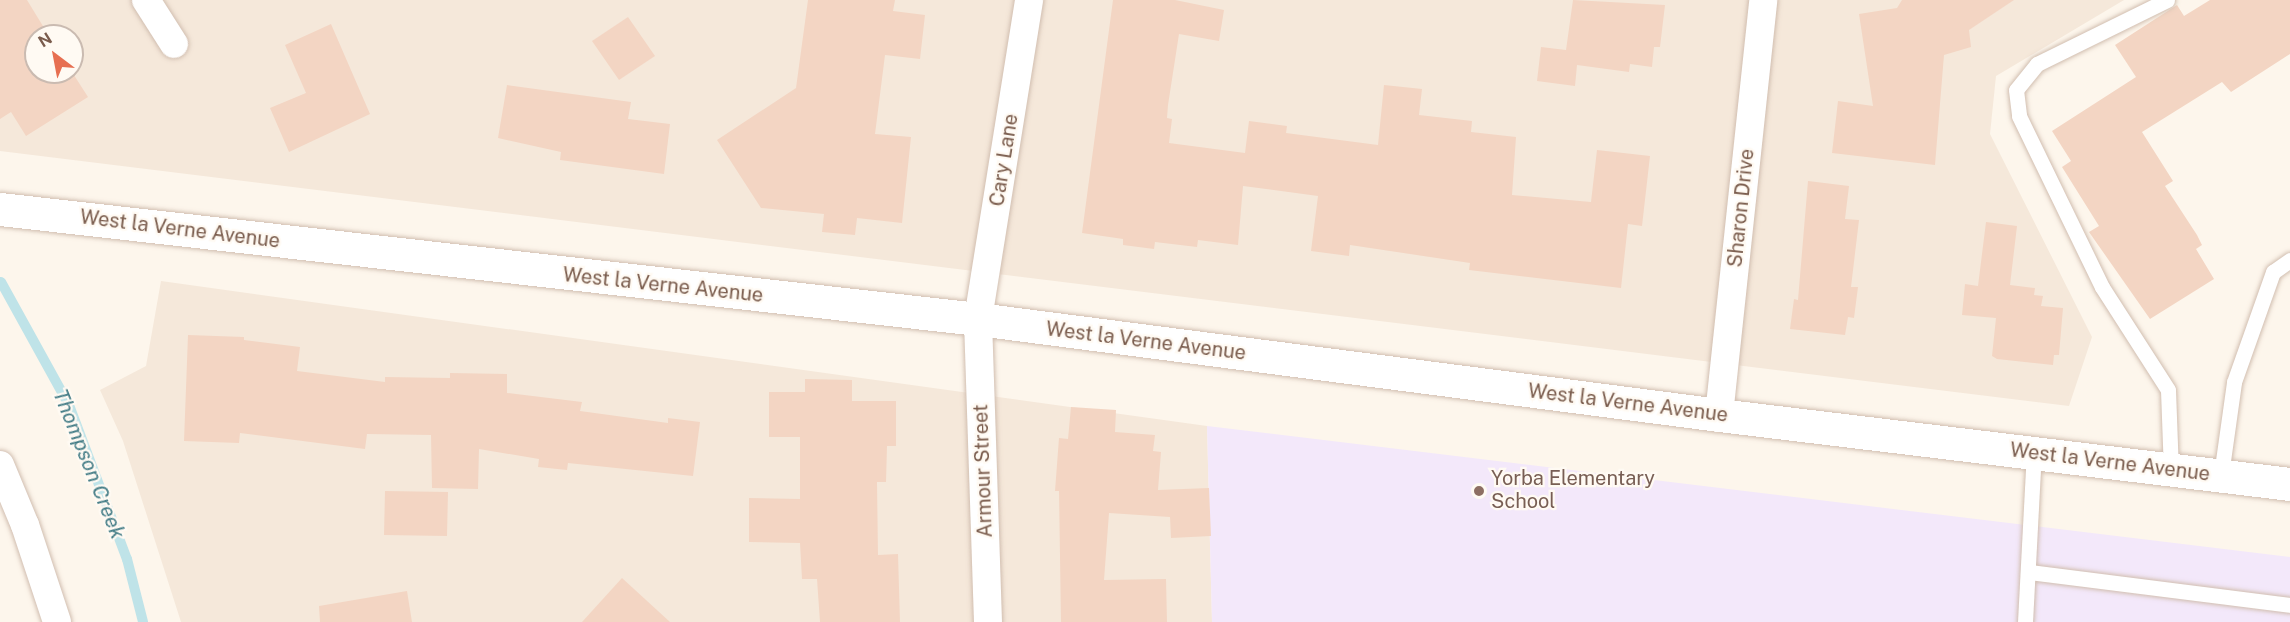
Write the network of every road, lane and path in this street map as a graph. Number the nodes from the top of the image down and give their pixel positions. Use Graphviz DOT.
graph roads {
  1 [pos="146,0"];
  2 [pos="1029,0"];
  3 [pos="1763,0"];
  4 [pos="2167,0"];
  5 [pos="174,44"];
  6 [pos="0,209"];
  7 [pos="2290,260"];
  8 [pos="978,319"];
  9 [pos="1719,415"];
  10 [pos="2034,453"];
  11 [pos="0,465"];
  12 [pos="2171,470"];
  13 [pos="2221,475"];
  14 [pos="2290,484"];
  15 [pos="2029,572"];
  16 [pos="2290,604"];
  17 [pos="57,622"];
  18 [pos="988,622"];
  19 [pos="2025,622"];
  1 -- 5 [label="street"];
  2 -- 8 [label="street, Cary Lane"];
  3 -- 9 [label="street, Sharon Drive"];
  4 -- 12 [label="lane"];
  6 -- 8 [label="main road, West la Verne Avenue"];
  7 -- 13 [label="lane"];
  8 -- 9 [label="main road, West la Verne Avenue"];
  8 -- 18 [label="street, Armour Street"];
  9 -- 10 [label="main road, West la Verne Avenue"];
  10 -- 12 [label="main road, West la Verne Avenue"];
  10 -- 15 [label="lane"];
  11 -- 17 [label="street"];
  12 -- 13 [label="main road, West la Verne Avenue"];
  13 -- 14 [label="main road, West la Verne Avenue"];
  15 -- 16 [label="lane"];
  15 -- 19 [label="lane"];
}
